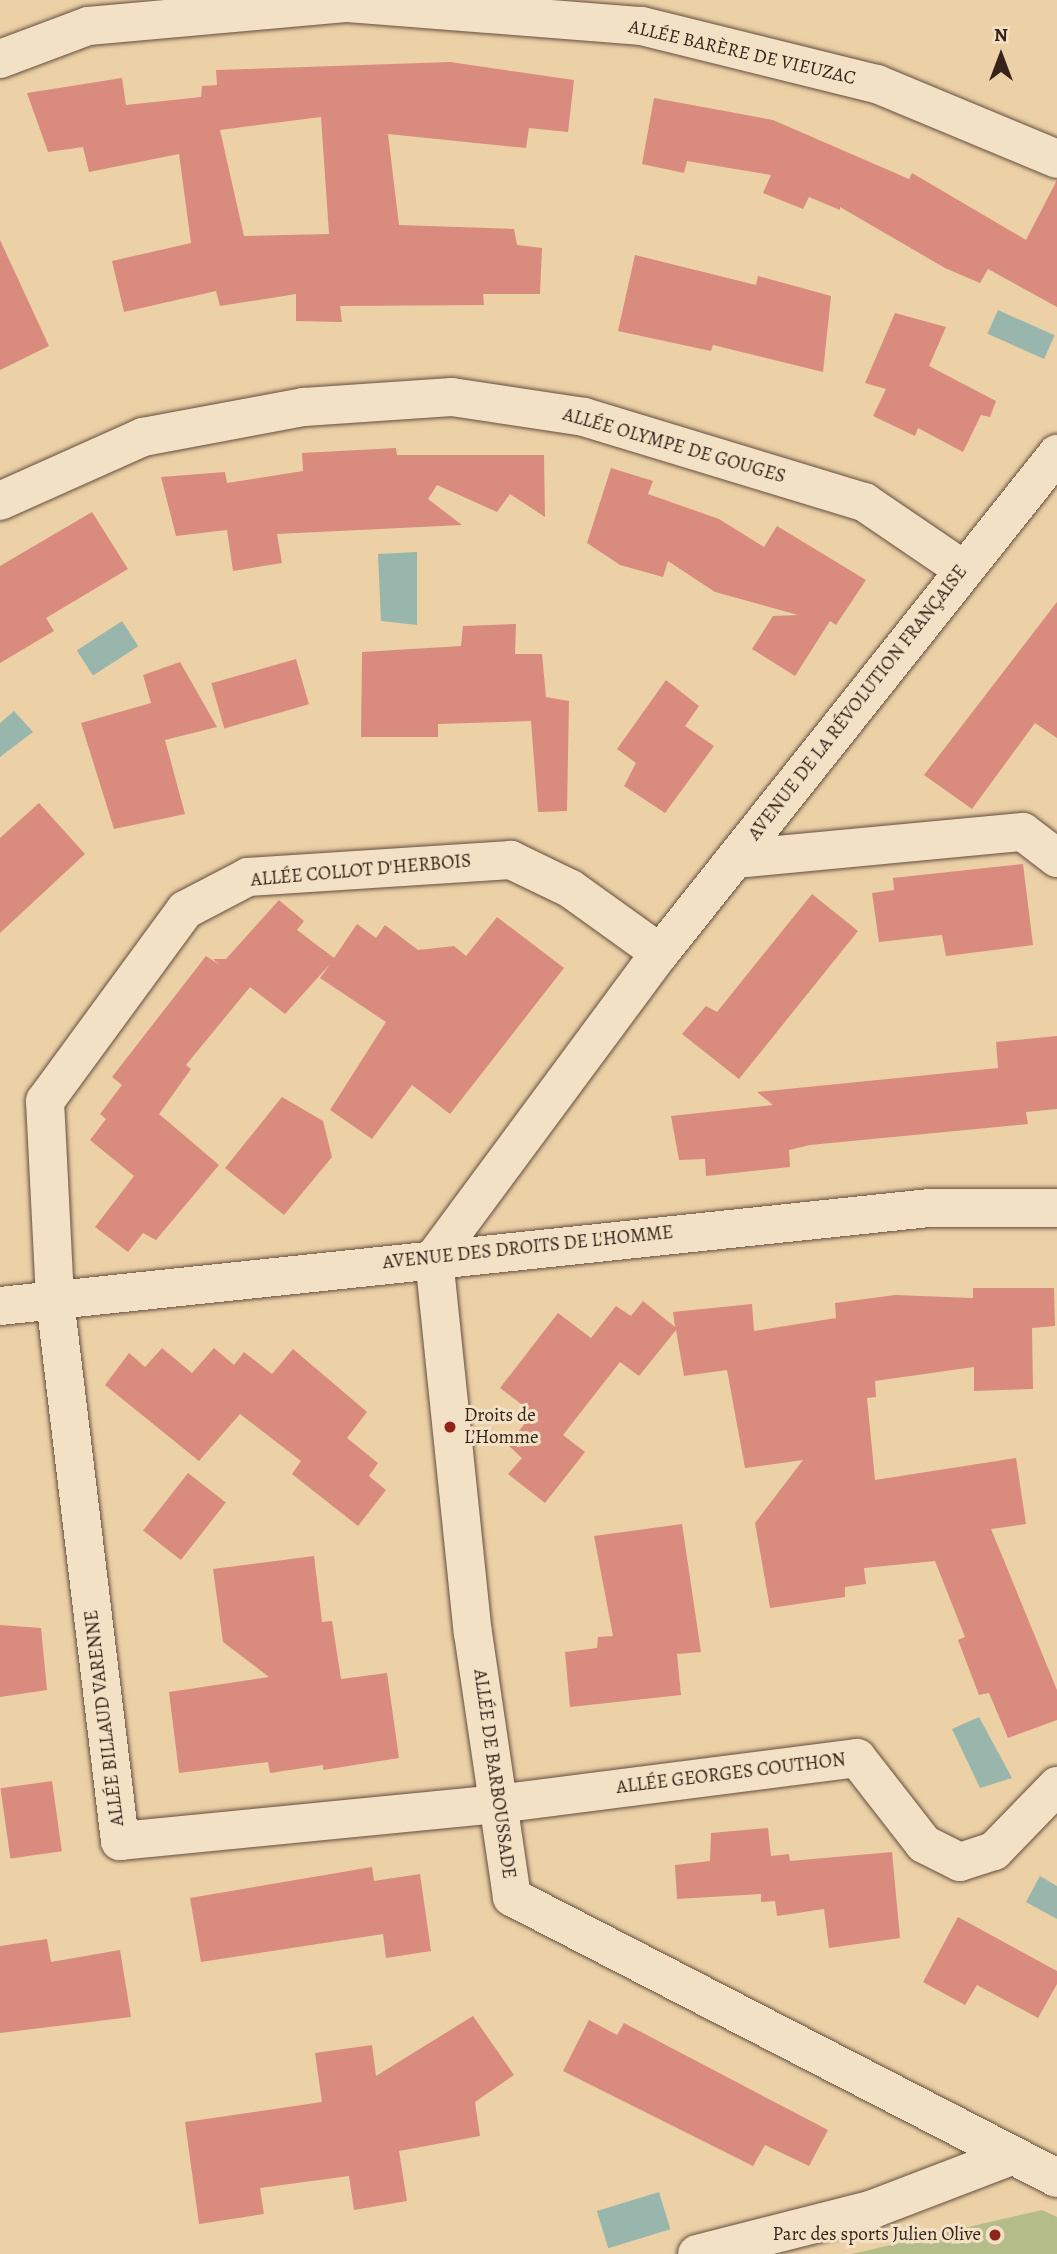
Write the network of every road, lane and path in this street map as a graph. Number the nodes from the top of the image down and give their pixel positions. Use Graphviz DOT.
graph roads {
  1 [pos="0,59"];
  2 [pos="1057,159"];
  3 [pos="1057,454"];
  4 [pos="0,501"];
  5 [pos="964,570"];
  6 [pos="1057,858"];
  7 [pos="734,859"];
  8 [pos="660,953"];
  9 [pos="1057,1208"];
  10 [pos="434,1258"];
  11 [pos="55,1300"];
  12 [pos="0,1306"];
  13 [pos="1057,1786"];
  14 [pos="498,1804"];
  15 [pos="1011,2156"];
  16 [pos="1057,2178"];
  17 [pos="696,2254"];
  1 -- 2 [label="street, ALLÉE BARÈRE DE VIEUZAC"];
  3 -- 5 [label="street, AVENUE DE LA RÉVOLUTION FRANÇAISE"];
  4 -- 5 [label="street, ALLÉE OLYMPE DE GOUGES"];
  5 -- 7 [label="street, AVENUE DE LA RÉVOLUTION FRANÇAISE"];
  6 -- 7 [label="street"];
  7 -- 8 [label="street, AVENUE DE LA RÉVOLUTION FRANÇAISE"];
  8 -- 10 [label="street, AVENUE DE LA RÉVOLUTION FRANÇAISE"];
  8 -- 11 [label="street, ALLÉE COLLOT D'HERBOIS"];
  9 -- 10 [label="street, AVENUE DES DROITS DE L'HOMME"];
  10 -- 11 [label="street, AVENUE DES DROITS DE L'HOMME"];
  10 -- 14 [label="street, ALLÉE DE BARBOUSSADE"];
  11 -- 12 [label="street, AVENUE DES DROITS DE L'HOMME"];
  11 -- 14 [label="street, ALLÉE BILLAUD VARENNE"];
  13 -- 14 [label="street, ALLÉE GEORGES COUTHON"];
  14 -- 15 [label="street, ALLÉE DE BARBOUSSADE"];
  15 -- 16 [label="street"];
  15 -- 17 [label="street"];
}
